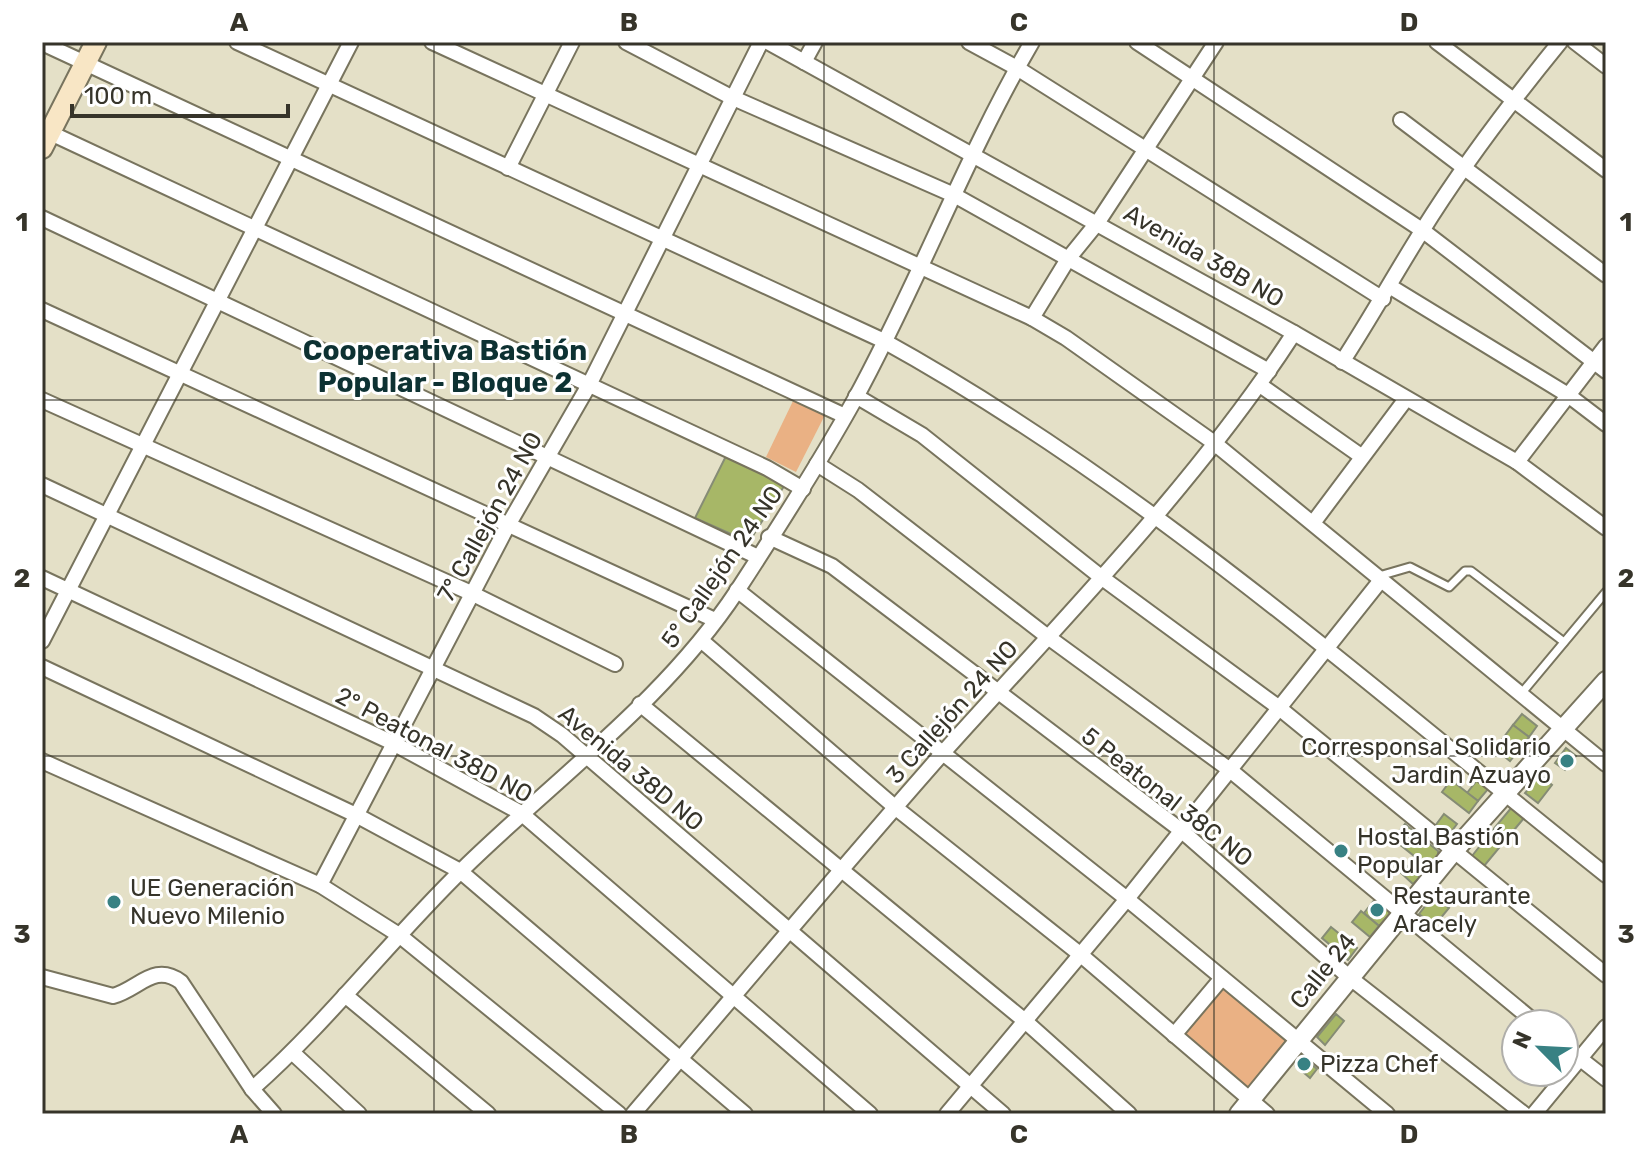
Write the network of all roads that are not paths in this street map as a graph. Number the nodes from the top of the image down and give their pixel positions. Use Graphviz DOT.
graph roads {
  1 [pos="96,42"];
  2 [pos="237,42"];
  3 [pos="351,42"];
  4 [pos="432,42"];
  5 [pos="572,42"];
  6 [pos="626,42"];
  7 [pos="761,42"];
  8 [pos="768,42"];
  9 [pos="815,42"];
  10 [pos="969,42"];
  11 [pos="1032,42"];
  12 [pos="1137,42"];
  13 [pos="1216,42"];
  14 [pos="1437,42"];
  15 [pos="1560,42"];
  16 [pos="1575,42"];
  17 [pos="42,43"];
  18 [pos="804,62"];
  19 [pos="85,63"];
  20 [pos="1606,66"];
  21 [pos="1017,68"];
  22 [pos="1193,78"];
  23 [pos="329,85"];
  24 [pos="545,95"];
  25 [pos="731,97"];
  26 [pos="1514,97"];
  27 [pos="1401,120"];
  28 [pos="45,137"];
  29 [pos="1146,150"];
  30 [pos="972,153"];
  31 [pos="291,159"];
  32 [pos="696,166"];
  33 [pos="508,168"];
  34 [pos="1465,170"];
  35 [pos="1606,170"];
  36 [pos="954,195"];
  37 [pos="42,218"];
  38 [pos="1098,222"];
  39 [pos="255,228"];
  40 [pos="1422,230"];
  41 [pos="663,240"];
  42 [pos="1068,259"];
  43 [pos="918,269"];
  44 [pos="1606,275"];
  45 [pos="1387,293"];
  46 [pos="217,301"];
  47 [pos="42,310"];
  48 [pos="626,312"];
  49 [pos="1032,318"];
  50 [pos="1294,333"];
  51 [pos="882,340"];
  52 [pos="1606,346"];
  53 [pos="1342,362"];
  54 [pos="1600,366"];
  55 [pos="1269,371"];
  56 [pos="179,375"];
  57 [pos="589,385"];
  58 [pos="1260,385"];
  59 [pos="1568,395"];
  60 [pos="856,396"];
  61 [pos="1406,399"];
  62 [pos="42,400"];
  63 [pos="845,416"];
  64 [pos="1606,424"];
  65 [pos="1213,442"];
  66 [pos="143,446"];
  67 [pos="549,456"];
  68 [pos="1361,456"];
  69 [pos="1517,462"];
  70 [pos="817,464"];
  71 [pos="42,485"];
  72 [pos="803,489"];
  73 [pos="1152,515"];
  74 [pos="106,516"];
  75 [pos="1313,523"];
  76 [pos="507,527"];
  77 [pos="1606,528"];
  78 [pos="769,537"];
  79 [pos="756,556"];
  80 [pos="1101,577"];
  81 [pos="42,578"];
  82 [pos="1379,578"];
  83 [pos="737,590"];
  84 [pos="68,591"];
  85 [pos="1606,592"];
  86 [pos="471,593"];
  87 [pos="715,620"];
  88 [pos="1048,637"];
  89 [pos="42,641"];
  90 [pos="702,641"];
  91 [pos="1564,642"];
  92 [pos="1324,650"];
  93 [pos="615,664"];
  94 [pos="42,667"];
  95 [pos="433,669"];
  96 [pos="1606,681"];
  97 [pos="998,694"];
  98 [pos="1520,695"];
  99 [pos="640,704"];
  100 [pos="1278,707"];
  101 [pos="1562,730"];
  102 [pos="393,743"];
  103 [pos="942,754"];
  104 [pos="585,756"];
  105 [pos="42,761"];
  106 [pos="1606,764"];
  107 [pos="1230,770"];
  108 [pos="1504,794"];
  109 [pos="896,808"];
  110 [pos="521,813"];
  111 [pos="356,815"];
  112 [pos="1182,831"];
  113 [pos="1452,853"];
  114 [pos="460,871"];
  115 [pos="842,872"];
  116 [pos="1606,875"];
  117 [pos="320,885"];
  118 [pos="1127,899"];
  119 [pos="1401,913"];
  120 [pos="790,931"];
  121 [pos="399,935"];
  122 [pos="1081,955"];
  123 [pos="1606,975"];
  124 [pos="42,977"];
  125 [pos="1349,977"];
  126 [pos="1222,978"];
  127 [pos="345,995"];
  128 [pos="733,998"];
  129 [pos="1517,1008"];
  130 [pos="1025,1021"];
  131 [pos="1606,1027"];
  132 [pos="1174,1035"];
  133 [pos="1297,1041"];
  134 [pos="293,1053"];
  135 [pos="680,1059"];
  136 [pos="1580,1059"];
  137 [pos="1606,1079"];
  138 [pos="970,1086"];
  139 [pos="1556,1088"];
  140 [pos="252,1089"];
  141 [pos="1244,1107"];
  142 [pos="274,1114"];
  143 [pos="359,1114"];
  144 [pos="488,1114"];
  145 [pos="619,1114"];
  146 [pos="633,1114"];
  147 [pos="745,1114"];
  148 [pos="870,1114"];
  149 [pos="947,1114"];
  150 [pos="1003,1114"];
  151 [pos="1129,1114"];
  152 [pos="1267,1114"];
  153 [pos="1387,1114"];
  154 [pos="1524,1114"];
  155 [pos="1534,1114"];
  1 -- 19 [label="main road"];
  2 -- 23 [label="street"];
  3 -- 23 [label="street"];
  4 -- 24 [label="street"];
  5 -- 24 [label="street"];
  6 -- 25 [label="street"];
  7 -- 25 [label="street, 7° Callejón 24 NO"];
  8 -- 18 [label="street, Avenida 38B NO"];
  9 -- 18 [label="street"];
  10 -- 21 [label="street"];
  11 -- 21 [label="street, 5° Callejón 24 NO"];
  12 -- 22 [label="street"];
  13 -- 22 [label="street"];
  14 -- 26 [label="street"];
  15 -- 26 [label="street"];
  16 -- 20 [label="street"];
  17 -- 19 [label="street"];
  18 -- 30 [label="street, Avenida 38B NO"];
  19 -- 28 [label="main road"];
  19 -- 31 [label="street"];
  21 -- 29 [label="street"];
  21 -- 30 [label="street, 5° Callejón 24 NO"];
  22 -- 29 [label="street"];
  22 -- 40 [label="street"];
  23 -- 31 [label="street"];
  23 -- 33 [label="street"];
  24 -- 32 [label="street"];
  24 -- 33 [label="street"];
  25 -- 32 [label="street, 7° Callejón 24 NO"];
  25 -- 36 [label="street"];
  26 -- 34 [label="street"];
  26 -- 35 [label="street"];
  27 -- 34 [label="street"];
  28 -- 39 [label="street"];
  29 -- 38 [label="street"];
  29 -- 45 [label="street"];
  30 -- 36 [label="street, 5° Callejón 24 NO"];
  30 -- 38 [label="street, Avenida 38B NO"];
  31 -- 39 [label="street"];
  31 -- 48 [label="street"];
  32 -- 41 [label="street, 7° Callejón 24 NO"];
  32 -- 43 [label="street"];
  33 -- 41 [label="street"];
  34 -- 40 [label="street"];
  34 -- 44 [label="street"];
  36 -- 42 [label="street"];
  36 -- 43 [label="street, 5° Callejón 24 NO"];
  37 -- 46 [label="street"];
  38 -- 42 [label="street"];
  38 -- 50 [label="street, Avenida 38B NO"];
  39 -- 46 [label="street"];
  39 -- 57 [label="street"];
  40 -- 45 [label="street"];
  40 -- 54 [label="street"];
  41 -- 48 [label="street, 7° Callejón 24 NO"];
  41 -- 51 [label="street"];
  42 -- 49 [label="street"];
  42 -- 55 [label="street"];
  43 -- 49 [label="street"];
  43 -- 51 [label="street, 5° Callejón 24 NO"];
  45 -- 53 [label="street"];
  45 -- 59 [label="street"];
  46 -- 56 [label="street"];
  46 -- 67 [label="street"];
  47 -- 56 [label="street"];
  48 -- 57 [label="street, 7° Callejón 24 NO"];
  48 -- 63 [label="street"];
  49 -- 65 [label="street"];
  50 -- 53 [label="street, Avenida 38B NO"];
  50 -- 55 [label="street, 3 Callejón 24 NO"];
  51 -- 60 [label="street, 5° Callejón 24 NO"];
  51 -- 73 [label="street"];
  52 -- 54 [label="street"];
  53 -- 61 [label="street, Avenida 38B NO"];
  54 -- 59 [label="street"];
  55 -- 58 [label="street, 3 Callejón 24 NO"];
  56 -- 66 [label="street"];
  56 -- 76 [label="street"];
  57 -- 67 [label="street, 7° Callejón 24 NO"];
  57 -- 72 [label="street"];
  58 -- 65 [label="street, 3 Callejón 24 NO"];
  58 -- 68 [label="street"];
  59 -- 64 [label="street"];
  59 -- 69 [label="street"];
  60 -- 63 [label="street, 5° Callejón 24 NO"];
  60 -- 80 [label="street"];
  61 -- 68 [label="street"];
  61 -- 69 [label="street, Avenida 38B NO"];
  62 -- 66 [label="street"];
  63 -- 70 [label="street, 5° Callejón 24 NO"];
  65 -- 73 [label="street, 3 Callejón 24 NO"];
  65 -- 75 [label="street"];
  66 -- 74 [label="street"];
  66 -- 86 [label="street"];
  67 -- 76 [label="street, 7° Callejón 24 NO"];
  67 -- 79 [label="street"];
  68 -- 75 [label="street"];
  69 -- 77 [label="street, Avenida 38B NO"];
  70 -- 72 [label="street, 5° Callejón 24 NO"];
  70 -- 88 [label="street"];
  71 -- 74 [label="street, Avenida 38D NO"];
  72 -- 78 [label="street, 5° Callejón 24 NO"];
  73 -- 80 [label="street, 3 Callejón 24 NO"];
  73 -- 92 [label="street"];
  74 -- 84 [label="street"];
  74 -- 95 [label="street, Avenida 38D NO"];
  75 -- 82 [label="street"];
  76 -- 86 [label="street, 7° Callejón 24 NO"];
  76 -- 87 [label="street"];
  78 -- 79 [label="street, 5° Callejón 24 NO"];
  78 -- 97 [label="street, 5 Peatonal 38C NO"];
  79 -- 83 [label="street, 5° Callejón 24 NO"];
  80 -- 88 [label="street, 3 Callejón 24 NO"];
  80 -- 100 [label="street"];
  81 -- 84 [label="street, 2° Peatonal 38D NO"];
  82 -- 91 [label="lane"];
  82 -- 92 [label="street"];
  82 -- 98 [label="street"];
  83 -- 87 [label="street, 5° Callejón 24 NO"];
  83 -- 103 [label="street"];
  84 -- 89 [label="street"];
  84 -- 102 [label="street, 2° Peatonal 38D NO"];
  85 -- 91 [label="lane"];
  86 -- 93 [label="street"];
  86 -- 95 [label="street, 7° Callejón 24 NO"];
  87 -- 90 [label="street, 5° Callejón 24 NO"];
  88 -- 97 [label="street, 3 Callejón 24 NO"];
  88 -- 107 [label="street"];
  90 -- 99 [label="street, 5° Callejón 24 NO"];
  90 -- 109 [label="street"];
  91 -- 98 [label="lane"];
  92 -- 100 [label="street"];
  92 -- 108 [label="street"];
  94 -- 111 [label="street"];
  95 -- 102 [label="street, 7° Callejón 24 NO"];
  95 -- 104 [label="street, Avenida 38D NO"];
  96 -- 101 [label="street, Calle 24"];
  97 -- 103 [label="street, 3 Callejón 24 NO"];
  97 -- 112 [label="street, 5 Peatonal 38C NO"];
  98 -- 101 [label="street"];
  99 -- 104 [label="street, 5° Callejón 24 NO"];
  99 -- 115 [label="street"];
  100 -- 107 [label="street"];
  100 -- 113 [label="street"];
  101 -- 106 [label="street"];
  101 -- 108 [label="street, Calle 24"];
  102 -- 110 [label="street, 2° Peatonal 38D NO"];
  102 -- 111 [label="street, 7° Callejón 24 NO"];
  103 -- 109 [label="street, 3 Callejón 24 NO"];
  103 -- 118 [label="street"];
  104 -- 110 [label="street, 5° Callejón 24 NO"];
  104 -- 120 [label="street, Avenida 38D NO"];
  105 -- 117 [label="street"];
  107 -- 112 [label="street"];
  107 -- 119 [label="street"];
  108 -- 113 [label="street, Calle 24"];
  108 -- 116 [label="street"];
  109 -- 115 [label="street, 3 Callejón 24 NO"];
  109 -- 122 [label="street"];
  110 -- 114 [label="street, 5° Callejón 24 NO"];
  110 -- 128 [label="street, 2° Peatonal 38D NO"];
  111 -- 114 [label="street"];
  111 -- 117 [label="street, 7° Callejón 24 NO"];
  112 -- 118 [label="street"];
  112 -- 125 [label="street, 5 Peatonal 38C NO"];
  113 -- 119 [label="street, Calle 24"];
  113 -- 123 [label="street"];
  114 -- 121 [label="street, 5° Callejón 24 NO"];
  114 -- 135 [label="street"];
  115 -- 120 [label="street, 3 Callejón 24 NO"];
  115 -- 130 [label="street"];
  117 -- 121 [label="street"];
  118 -- 122 [label="street"];
  118 -- 126 [label="street"];
  119 -- 125 [label="street, Calle 24"];
  119 -- 129 [label="street"];
  120 -- 128 [label="street, 3 Callejón 24 NO"];
  120 -- 138 [label="street, Avenida 38D NO"];
  121 -- 127 [label="street, 5° Callejón 24 NO"];
  121 -- 145 [label="street"];
  122 -- 130 [label="street"];
  122 -- 132 [label="street"];
  124 -- 140 [label="street"];
  125 -- 133 [label="street, Calle 24"];
  125 -- 154 [label="street, 5 Peatonal 38C NO"];
  126 -- 132 [label="street"];
  126 -- 133 [label="street"];
  127 -- 134 [label="street, 5° Callejón 24 NO"];
  127 -- 144 [label="street"];
  128 -- 135 [label="street, 3 Callejón 24 NO"];
  128 -- 148 [label="street, 2° Peatonal 38D NO"];
  130 -- 138 [label="street"];
  130 -- 151 [label="street"];
  131 -- 136 [label="street"];
  132 -- 141 [label="street"];
  133 -- 141 [label="street, Calle 24"];
  133 -- 153 [label="street"];
  134 -- 140 [label="street, 5° Callejón 24 NO"];
  134 -- 143 [label="street"];
  135 -- 146 [label="street, 3 Callejón 24 NO"];
  135 -- 147 [label="street"];
  136 -- 137 [label="street"];
  138 -- 149 [label="street"];
  138 -- 150 [label="street, Avenida 38D NO"];
  139 -- 155 [label="street"];
  140 -- 142 [label="street"];
  141 -- 152 [label="street"];
}
